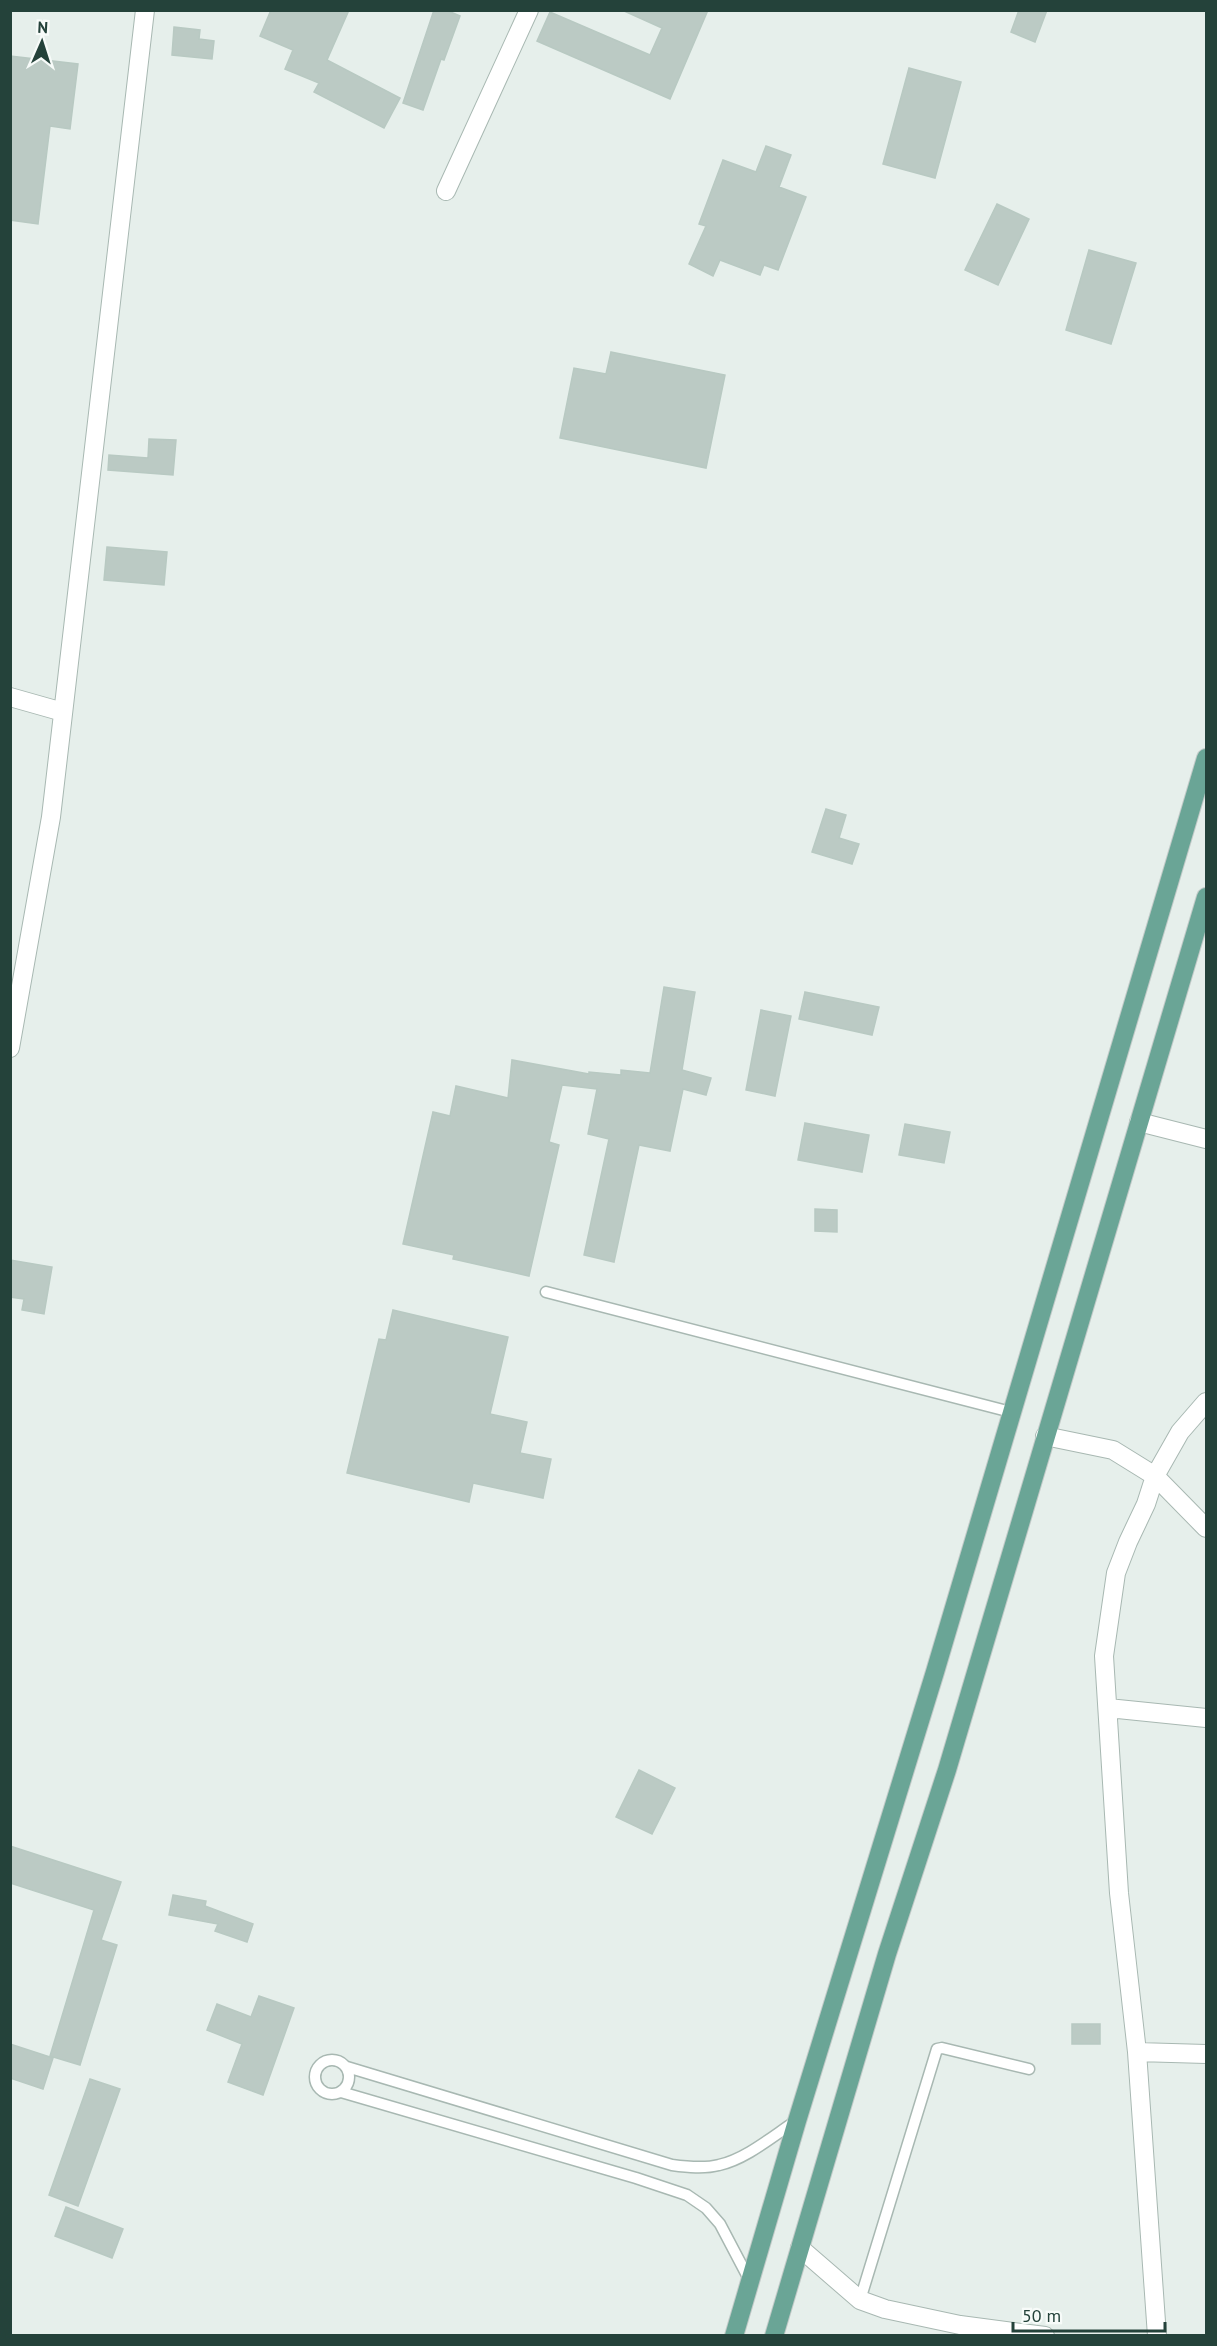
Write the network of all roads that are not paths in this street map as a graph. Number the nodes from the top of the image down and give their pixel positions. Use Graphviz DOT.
graph roads {
  1 [pos="145,10"];
  2 [pos="529,10"];
  3 [pos="446,190"];
  4 [pos="10,697"];
  5 [pos="63,712"];
  6 [pos="1206,758"];
  7 [pos="1206,897"];
  8 [pos="10,1048"];
  9 [pos="1139,1122"];
  10 [pos="1206,1139"];
  11 [pos="546,1292"];
  12 [pos="1206,1402"];
  13 [pos="1011,1412"];
  14 [pos="1045,1436"];
  15 [pos="1155,1476"];
  16 [pos="1206,1528"];
  17 [pos="1108,1708"];
  18 [pos="1206,1718"];
  19 [pos="1137,2052"];
  20 [pos="1206,2054"];
  21 [pos="347,2067"];
  22 [pos="1029,2069"];
  23 [pos="341,2092"];
  24 [pos="797,2121"];
  25 [pos="800,2248"];
  26 [pos="750,2281"];
  27 [pos="860,2300"];
  28 [pos="959,2330"];
  29 [pos="734,2336"];
  30 [pos="774,2336"];
  31 [pos="1045,2336"];
  32 [pos="1157,2336"];
  1 -- 5 [label="street"];
  2 -- 3 [label="street"];
  4 -- 5 [label="street"];
  5 -- 8 [label="street"];
  6 -- 13 [label="main road"];
  7 -- 9 [label="main road"];
  9 -- 10 [label="street"];
  9 -- 14 [label="main road"];
  11 -- 13 [label="lane"];
  12 -- 15 [label="street"];
  13 -- 24 [label="main road"];
  14 -- 15 [label="street"];
  14 -- 25 [label="main road"];
  15 -- 16 [label="street"];
  15 -- 17 [label="street"];
  17 -- 18 [label="street"];
  17 -- 19 [label="street"];
  19 -- 20 [label="street"];
  19 -- 32 [label="street"];
  21 -- 23 [label="lane"];
  21 -- 23 [label="lane"];
  21 -- 24 [label="lane"];
  22 -- 27 [label="lane"];
  23 -- 26 [label="lane"];
  24 -- 26 [label="main road"];
  25 -- 27 [label="street"];
  25 -- 30 [label="main road"];
  26 -- 29 [label="main road"];
  27 -- 28 [label="street"];
  28 -- 31 [label="street"];
}
